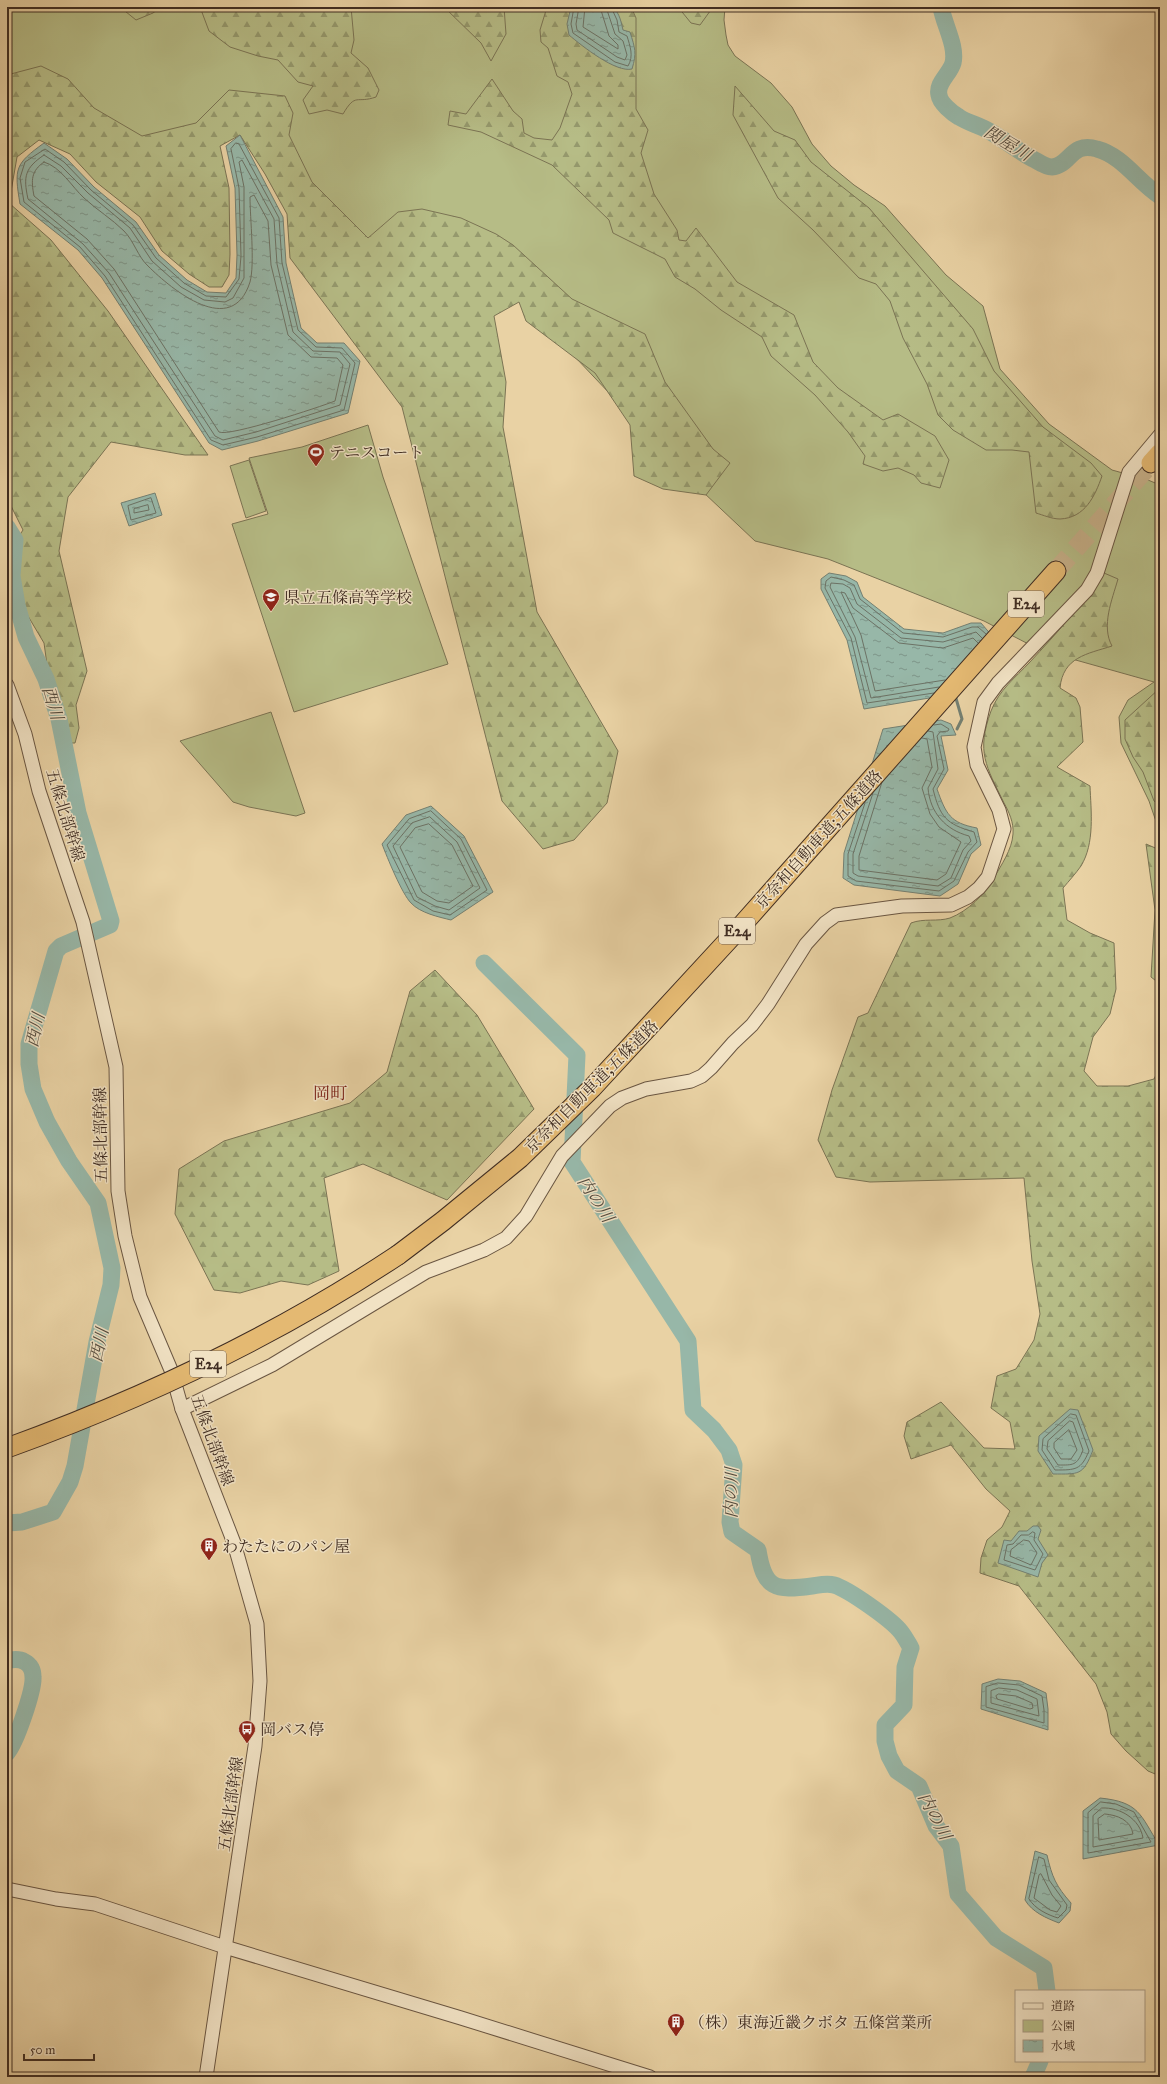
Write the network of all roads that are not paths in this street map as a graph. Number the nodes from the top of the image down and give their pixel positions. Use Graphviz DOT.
graph roads {
  1 [pos="1160,435"];
  2 [pos="1150,458"];
  3 [pos="1056,570"];
  4 [pos="7,685"];
  5 [pos="182,1409"];
  6 [pos="7,1448"];
  7 [pos="7,1889"];
  8 [pos="225,1947"];
  9 [pos="206,2077"];
  10 [pos="650,2077"];
  1 -- 2 [label="street"];
  2 -- 5 [label="street"];
  3 -- 6 [label="highway, 京奈和自動車道;五條道路 / E24, bridge"];
  4 -- 5 [label="street, 五條北部幹線"];
  5 -- 8 [label="street, 五條北部幹線"];
  7 -- 8 [label="street"];
  8 -- 9 [label="street, 五條北部幹線"];
  8 -- 10 [label="street"];
}
